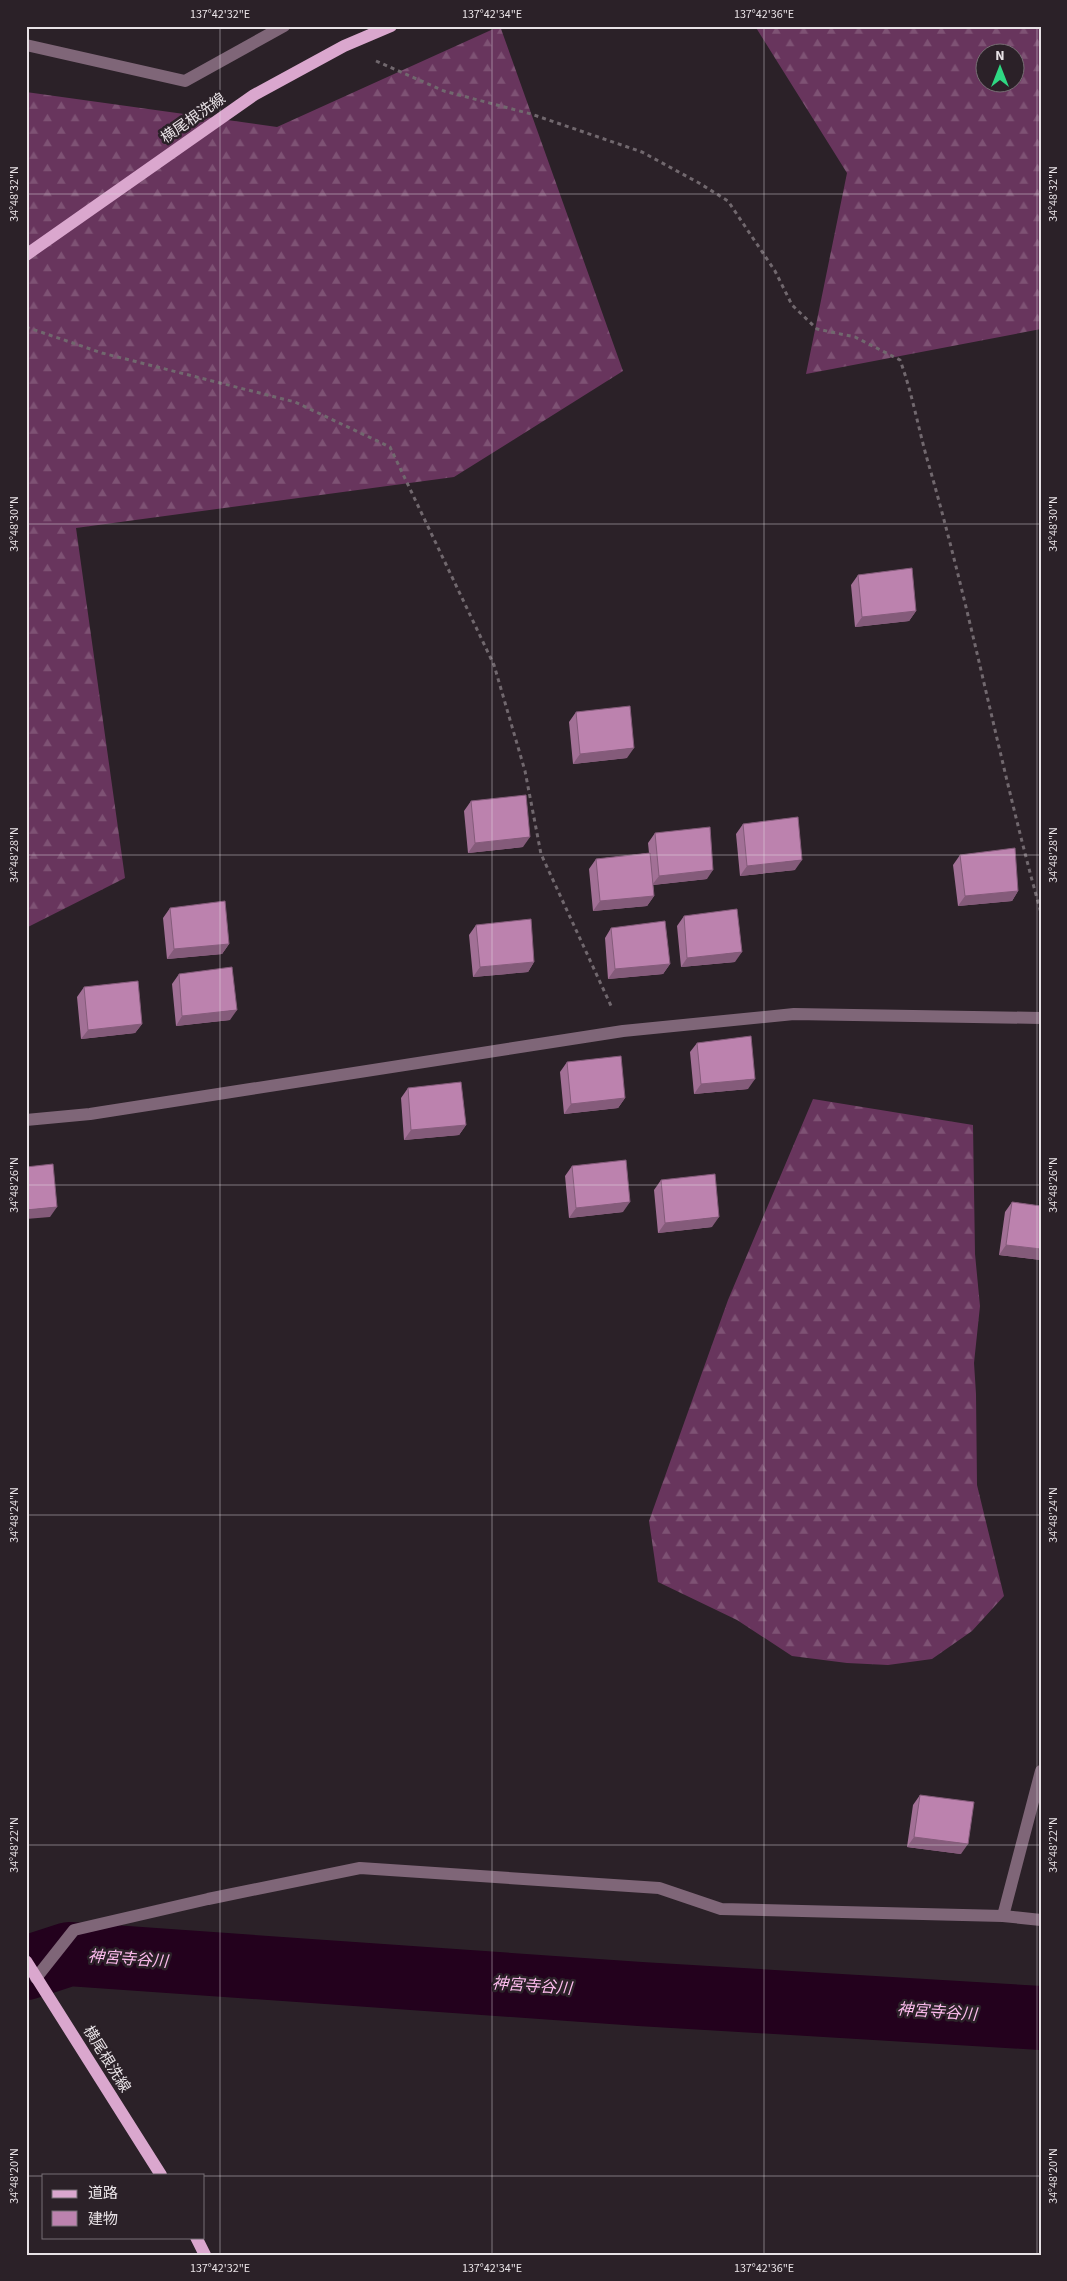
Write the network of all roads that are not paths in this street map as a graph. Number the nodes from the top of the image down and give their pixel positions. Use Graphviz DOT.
graph roads {
  1 [pos="284,26"];
  2 [pos="391,26"];
  3 [pos="26,45"];
  4 [pos="26,255"];
  5 [pos="1041,1018"];
  6 [pos="26,1120"];
  7 [pos="1041,1771"];
  8 [pos="1003,1916"];
  9 [pos="1041,1920"];
  10 [pos="26,1961"];
  11 [pos="36,1978"];
  12 [pos="160,2174"];
  13 [pos="196,2238"];
  14 [pos="204,2255"];
  1 -- 3 [label="street"];
  2 -- 4 [label="main road, 横尾根洗線"];
  5 -- 6 [label="street"];
  7 -- 8 [label="street"];
  8 -- 9 [label="street"];
  8 -- 11 [label="street"];
  10 -- 11 [label="main road, 横尾根洗線"];
  11 -- 12 [label="main road, 横尾根洗線"];
  13 -- 14 [label="main road"];
}
